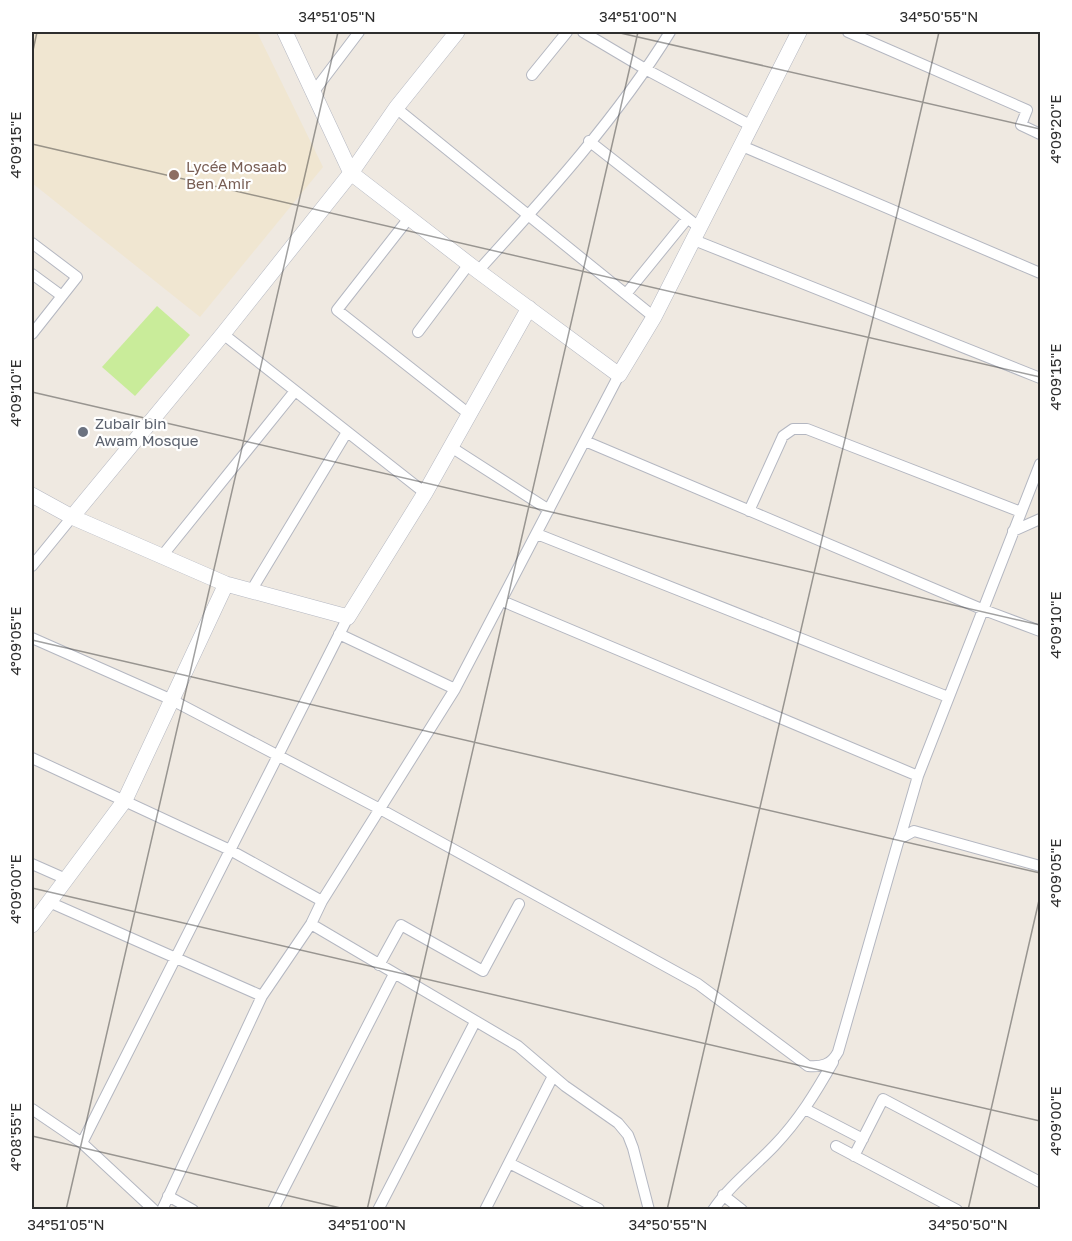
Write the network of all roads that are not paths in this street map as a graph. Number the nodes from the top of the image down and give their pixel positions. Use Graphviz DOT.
graph roads {
  1 [pos="285,32"];
  2 [pos="359,32"];
  3 [pos="456,32"];
  4 [pos="567,32"];
  5 [pos="583,32"];
  6 [pos="670,32"];
  7 [pos="799,32"];
  8 [pos="848,32"];
  9 [pos="646,70"];
  10 [pos="532,75"];
  11 [pos="312,94"];
  12 [pos="396,108"];
  13 [pos="750,125"];
  14 [pos="1041,134"];
  15 [pos="589,141"];
  16 [pos="742,146"];
  17 [pos="351,173"];
  18 [pos="529,214"];
  19 [pos="410,218"];
  20 [pos="694,229"];
  21 [pos="32,243"];
  22 [pos="473,268"];
  23 [pos="1041,273"];
  24 [pos="32,274"];
  25 [pos="626,294"];
  26 [pos="62,296"];
  27 [pos="530,308"];
  28 [pos="654,317"];
  29 [pos="418,332"];
  30 [pos="32,333"];
  31 [pos="223,334"];
  32 [pos="619,375"];
  33 [pos="1041,378"];
  34 [pos="295,391"];
  35 [pos="469,414"];
  36 [pos="347,432"];
  37 [pos="585,441"];
  38 [pos="451,447"];
  39 [pos="1041,464"];
  40 [pos="425,493"];
  41 [pos="32,495"];
  42 [pos="549,510"];
  43 [pos="749,511"];
  44 [pos="1021,512"];
  45 [pos="72,517"];
  46 [pos="1041,519"];
  47 [pos="1013,531"];
  48 [pos="537,534"];
  49 [pos="162,556"];
  50 [pos="32,566"];
  51 [pos="225,584"];
  52 [pos="251,591"];
  53 [pos="502,601"];
  54 [pos="984,610"];
  55 [pos="348,617"];
  56 [pos="1041,631"];
  57 [pos="339,634"];
  58 [pos="32,638"];
  59 [pos="454,688"];
  60 [pos="948,697"];
  61 [pos="170,699"];
  62 [pos="278,754"];
  63 [pos="32,758"];
  64 [pos="918,776"];
  65 [pos="125,800"];
  66 [pos="381,809"];
  67 [pos="900,839"];
  68 [pos="230,850"];
  69 [pos="32,864"];
  70 [pos="1041,866"];
  71 [pos="66,879"];
  72 [pos="322,901"];
  73 [pos="49,902"];
  74 [pos="519,904"];
  75 [pos="311,924"];
  76 [pos="32,925"];
  77 [pos="176,957"];
  78 [pos="379,965"];
  79 [pos="394,974"];
  80 [pos="262,996"];
  81 [pos="475,1022"];
  82 [pos="833,1061"];
  83 [pos="553,1076"];
  84 [pos="32,1109"];
  85 [pos="806,1109"];
  86 [pos="863,1139"];
  87 [pos="82,1143"];
  88 [pos="836,1146"];
  89 [pos="854,1156"];
  90 [pos="509,1163"];
  91 [pos="1041,1182"];
  92 [pos="723,1195"];
  93 [pos="168,1197"];
  94 [pos="154,1209"];
  95 [pos="162,1209"];
  96 [pos="193,1209"];
  97 [pos="273,1209"];
  98 [pos="378,1209"];
  99 [pos="485,1209"];
  100 [pos="599,1209"];
  101 [pos="649,1209"];
  102 [pos="713,1209"];
  103 [pos="742,1209"];
  104 [pos="957,1209"];
  1 -- 11 [label="street"];
  2 -- 11 [label="street"];
  3 -- 12 [label="street"];
  4 -- 10 [label="street"];
  5 -- 9 [label="street"];
  6 -- 9 [label="street"];
  7 -- 13 [label="street"];
  8 -- 14 [label="street"];
  9 -- 13 [label="street"];
  9 -- 15 [label="street"];
  11 -- 17 [label="street"];
  12 -- 17 [label="street"];
  12 -- 18 [label="street"];
  13 -- 16 [label="street"];
  15 -- 18 [label="street"];
  15 -- 20 [label="street"];
  16 -- 20 [label="street"];
  16 -- 23 [label="street"];
  17 -- 19 [label="street"];
  17 -- 31 [label="street"];
  18 -- 22 [label="street"];
  18 -- 25 [label="street"];
  19 -- 22 [label="street"];
  19 -- 35 [label="street"];
  20 -- 25 [label="street"];
  20 -- 28 [label="street"];
  20 -- 33 [label="street"];
  21 -- 26 [label="street"];
  22 -- 27 [label="street"];
  22 -- 29 [label="street"];
  24 -- 26 [label="street"];
  25 -- 28 [label="street"];
  26 -- 30 [label="street"];
  27 -- 32 [label="street"];
  27 -- 35 [label="street"];
  28 -- 32 [label="street"];
  31 -- 34 [label="street"];
  31 -- 45 [label="street"];
  32 -- 37 [label="street"];
  34 -- 36 [label="street"];
  34 -- 49 [label="street"];
  35 -- 38 [label="street"];
  36 -- 40 [label="street"];
  36 -- 52 [label="street"];
  37 -- 42 [label="street"];
  37 -- 43 [label="street"];
  38 -- 40 [label="street"];
  38 -- 42 [label="street"];
  39 -- 44 [label="street"];
  40 -- 55 [label="street"];
  41 -- 45 [label="street"];
  42 -- 48 [label="street"];
  43 -- 44 [label="street"];
  43 -- 54 [label="street"];
  44 -- 47 [label="street"];
  45 -- 49 [label="street"];
  45 -- 50 [label="street"];
  46 -- 47 [label="street"];
  47 -- 54 [label="street"];
  48 -- 53 [label="street"];
  48 -- 60 [label="street"];
  49 -- 51 [label="street"];
  51 -- 52 [label="street"];
  51 -- 61 [label="street"];
  52 -- 55 [label="street"];
  53 -- 59 [label="street"];
  53 -- 64 [label="street"];
  54 -- 56 [label="street"];
  54 -- 60 [label="street"];
  55 -- 57 [label="street"];
  57 -- 59 [label="street"];
  57 -- 62 [label="street"];
  58 -- 61 [label="street"];
  59 -- 66 [label="street"];
  60 -- 64 [label="street"];
  61 -- 62 [label="street"];
  61 -- 65 [label="street"];
  62 -- 66 [label="street"];
  62 -- 68 [label="street"];
  63 -- 65 [label="street"];
  64 -- 67 [label="street"];
  65 -- 68 [label="street"];
  65 -- 71 [label="street"];
  66 -- 72 [label="street"];
  66 -- 82 [label="street"];
  67 -- 70 [label="street"];
  67 -- 82 [label="street"];
  68 -- 72 [label="street"];
  68 -- 77 [label="street"];
  69 -- 71 [label="street"];
  71 -- 73 [label="street"];
  72 -- 75 [label="street"];
  73 -- 76 [label="street"];
  73 -- 77 [label="street"];
  74 -- 78 [label="street"];
  75 -- 78 [label="street"];
  75 -- 80 [label="street"];
  77 -- 80 [label="street"];
  77 -- 87 [label="street"];
  78 -- 79 [label="street"];
  79 -- 81 [label="street"];
  79 -- 97 [label="street"];
  80 -- 93 [label="street"];
  81 -- 83 [label="street"];
  81 -- 98 [label="street"];
  82 -- 85 [label="street"];
  83 -- 90 [label="street"];
  83 -- 101 [label="street"];
  84 -- 87 [label="street"];
  85 -- 86 [label="street"];
  85 -- 92 [label="street"];
  86 -- 89 [label="street"];
  86 -- 91 [label="street"];
  87 -- 94 [label="street"];
  88 -- 89 [label="street"];
  89 -- 104 [label="street"];
  90 -- 99 [label="street"];
  90 -- 100 [label="street"];
  92 -- 102 [label="street"];
  92 -- 103 [label="street"];
  93 -- 95 [label="street"];
  93 -- 96 [label="street"];
}
